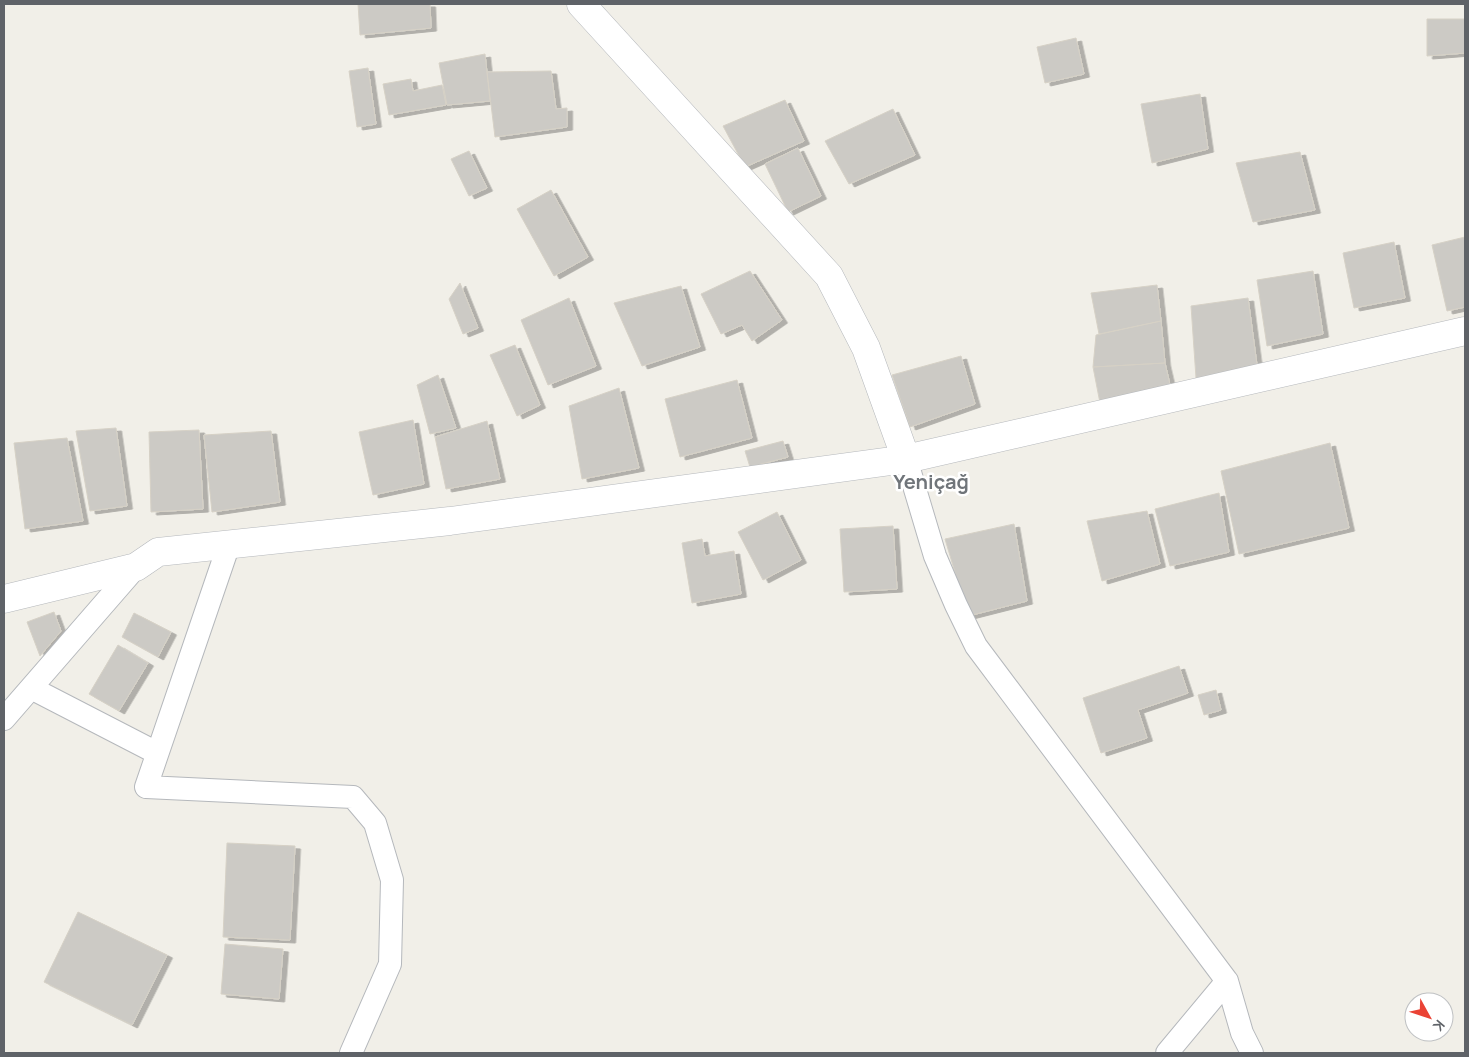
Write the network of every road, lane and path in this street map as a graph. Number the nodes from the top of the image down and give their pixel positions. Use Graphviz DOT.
graph roads {
  1 [pos="581,4"];
  2 [pos="1465,331"];
  3 [pos="906,459"];
  4 [pos="229,544"];
  5 [pos="136,567"];
  6 [pos="4,599"];
  7 [pos="31,688"];
  8 [pos="4,720"];
  9 [pos="158,753"];
  10 [pos="1228,981"];
  11 [pos="350,1053"];
  12 [pos="1167,1053"];
  13 [pos="1252,1053"];
  1 -- 3 [label="street"];
  2 -- 3 [label="street"];
  3 -- 4 [label="street"];
  3 -- 10 [label="street"];
  4 -- 5 [label="street"];
  4 -- 9 [label="street"];
  5 -- 6 [label="street"];
  5 -- 7 [label="street"];
  7 -- 8 [label="street"];
  7 -- 9 [label="street"];
  9 -- 11 [label="street"];
  10 -- 12 [label="street"];
  10 -- 13 [label="street"];
}
